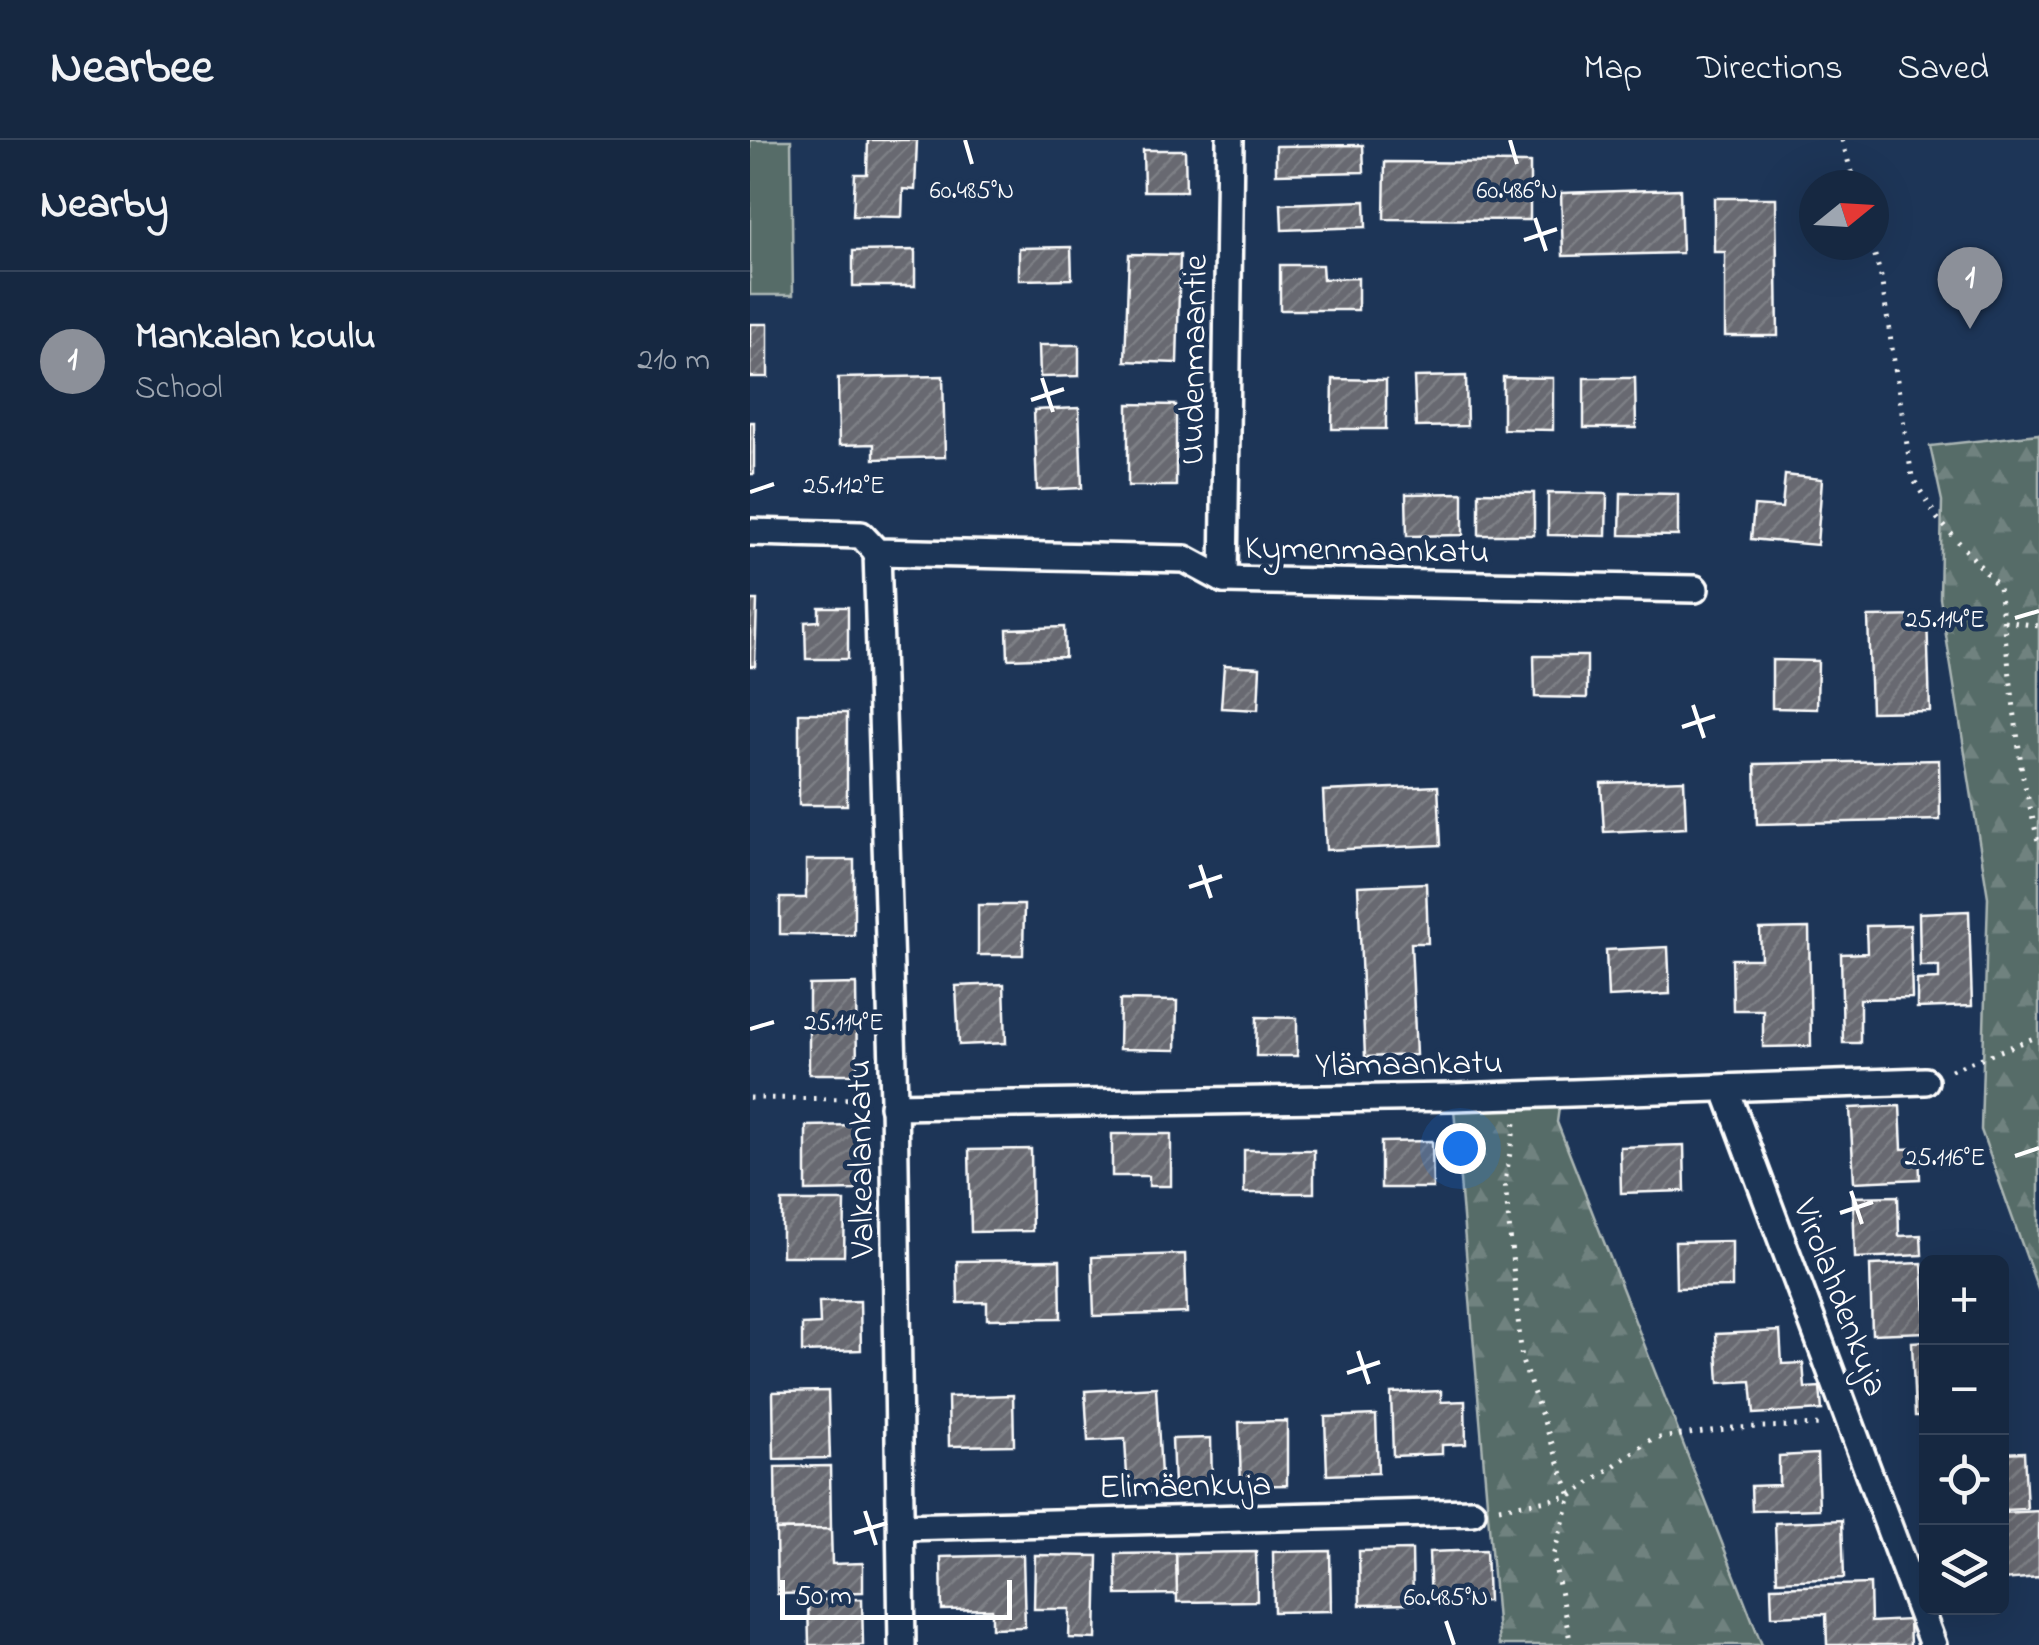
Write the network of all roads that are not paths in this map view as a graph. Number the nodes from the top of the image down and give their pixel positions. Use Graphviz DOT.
graph roads {
  1 [pos="1230,140"];
  2 [pos="750,532"];
  3 [pos="877,552"];
  4 [pos="1224,580"];
  5 [pos="1695,589"];
  6 [pos="1925,1081"];
  7 [pos="1725,1088"];
  8 [pos="894,1103"];
  9 [pos="1472,1512"];
  10 [pos="901,1526"];
  11 [pos="902,1645"];
  12 [pos="1933,1645"];
  1 -- 4 [label="street, Uudenmaantie"];
  2 -- 3 [label="street, Kymenmaankatu"];
  3 -- 4 [label="street, Kymenmaankatu"];
  3 -- 8 [label="street, Valkealankatu"];
  4 -- 5 [label="street, Kymenmaankatu"];
  6 -- 7 [label="street, Ylämaankatu"];
  7 -- 8 [label="street, Ylämaankatu"];
  7 -- 12 [label="street, Virolahdenkuja"];
  8 -- 10 [label="street, Valkealankatu"];
  9 -- 10 [label="street, Elimäenkuja"];
  10 -- 11 [label="street, Valkealankatu"];
}
